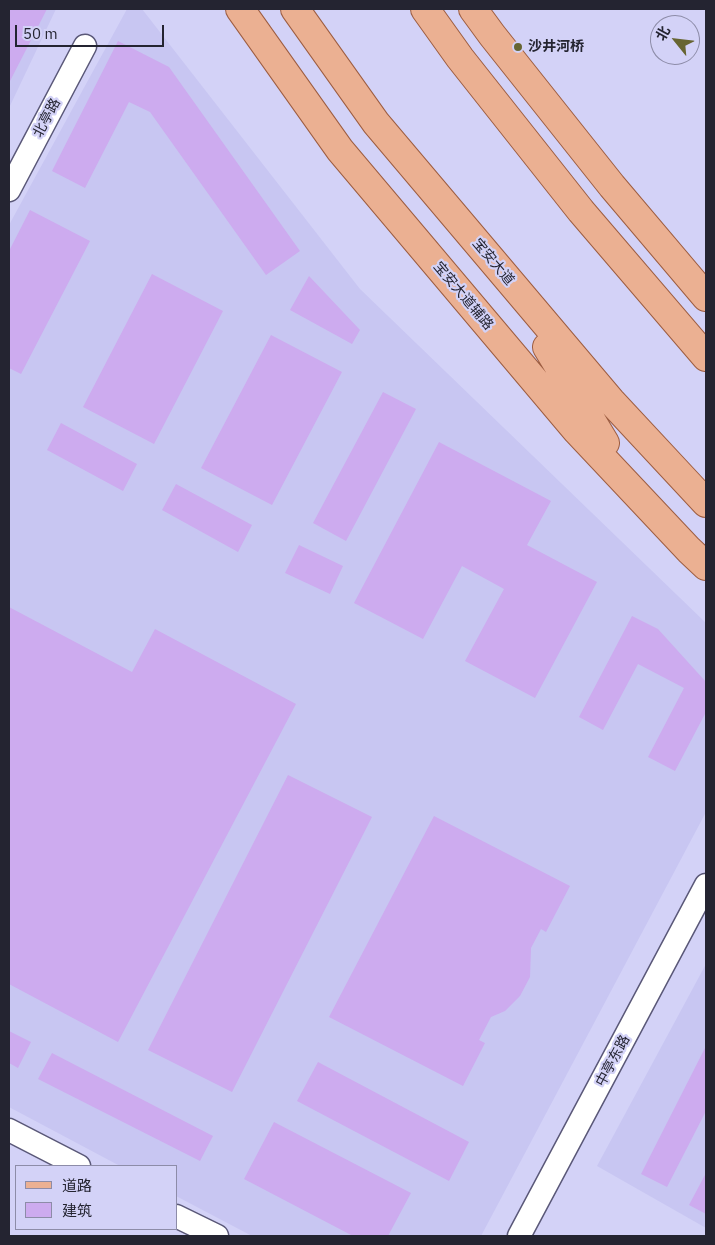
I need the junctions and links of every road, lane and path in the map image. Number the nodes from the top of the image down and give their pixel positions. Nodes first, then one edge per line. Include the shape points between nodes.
1 (240, 9) edge
2 (295, 9) edge
3 (425, 9) edge
4 (473, 9) edge
5 (85, 46) dead end
6 (9, 190) edge
7 (507, 279) junction
8 (706, 297) edge
9 (706, 358) edge
10 (633, 491) junction
11 (706, 503) edge
12 (706, 566) edge
13 (706, 886) edge
14 (9, 1130) edge
15 (77, 1165) edge
16 (178, 1217) edge
17 (216, 1236) edge
18 (519, 1236) edge

1 - 10 main road, 宝安大道辅路 via 340,150 565,416
2 - 7 main road, 宝安大道 via 376,123
3 - 9 main road via 581,211
4 - 8 main road via 606,179
5 - 6 street, 北亭路
7 - 10 main road
7 - 11 main road, 宝安大道 via 611,401
10 - 12 main road, 宝安大道辅路
13 - 18 street, 中亭东路
14 - 15 street
16 - 17 street

